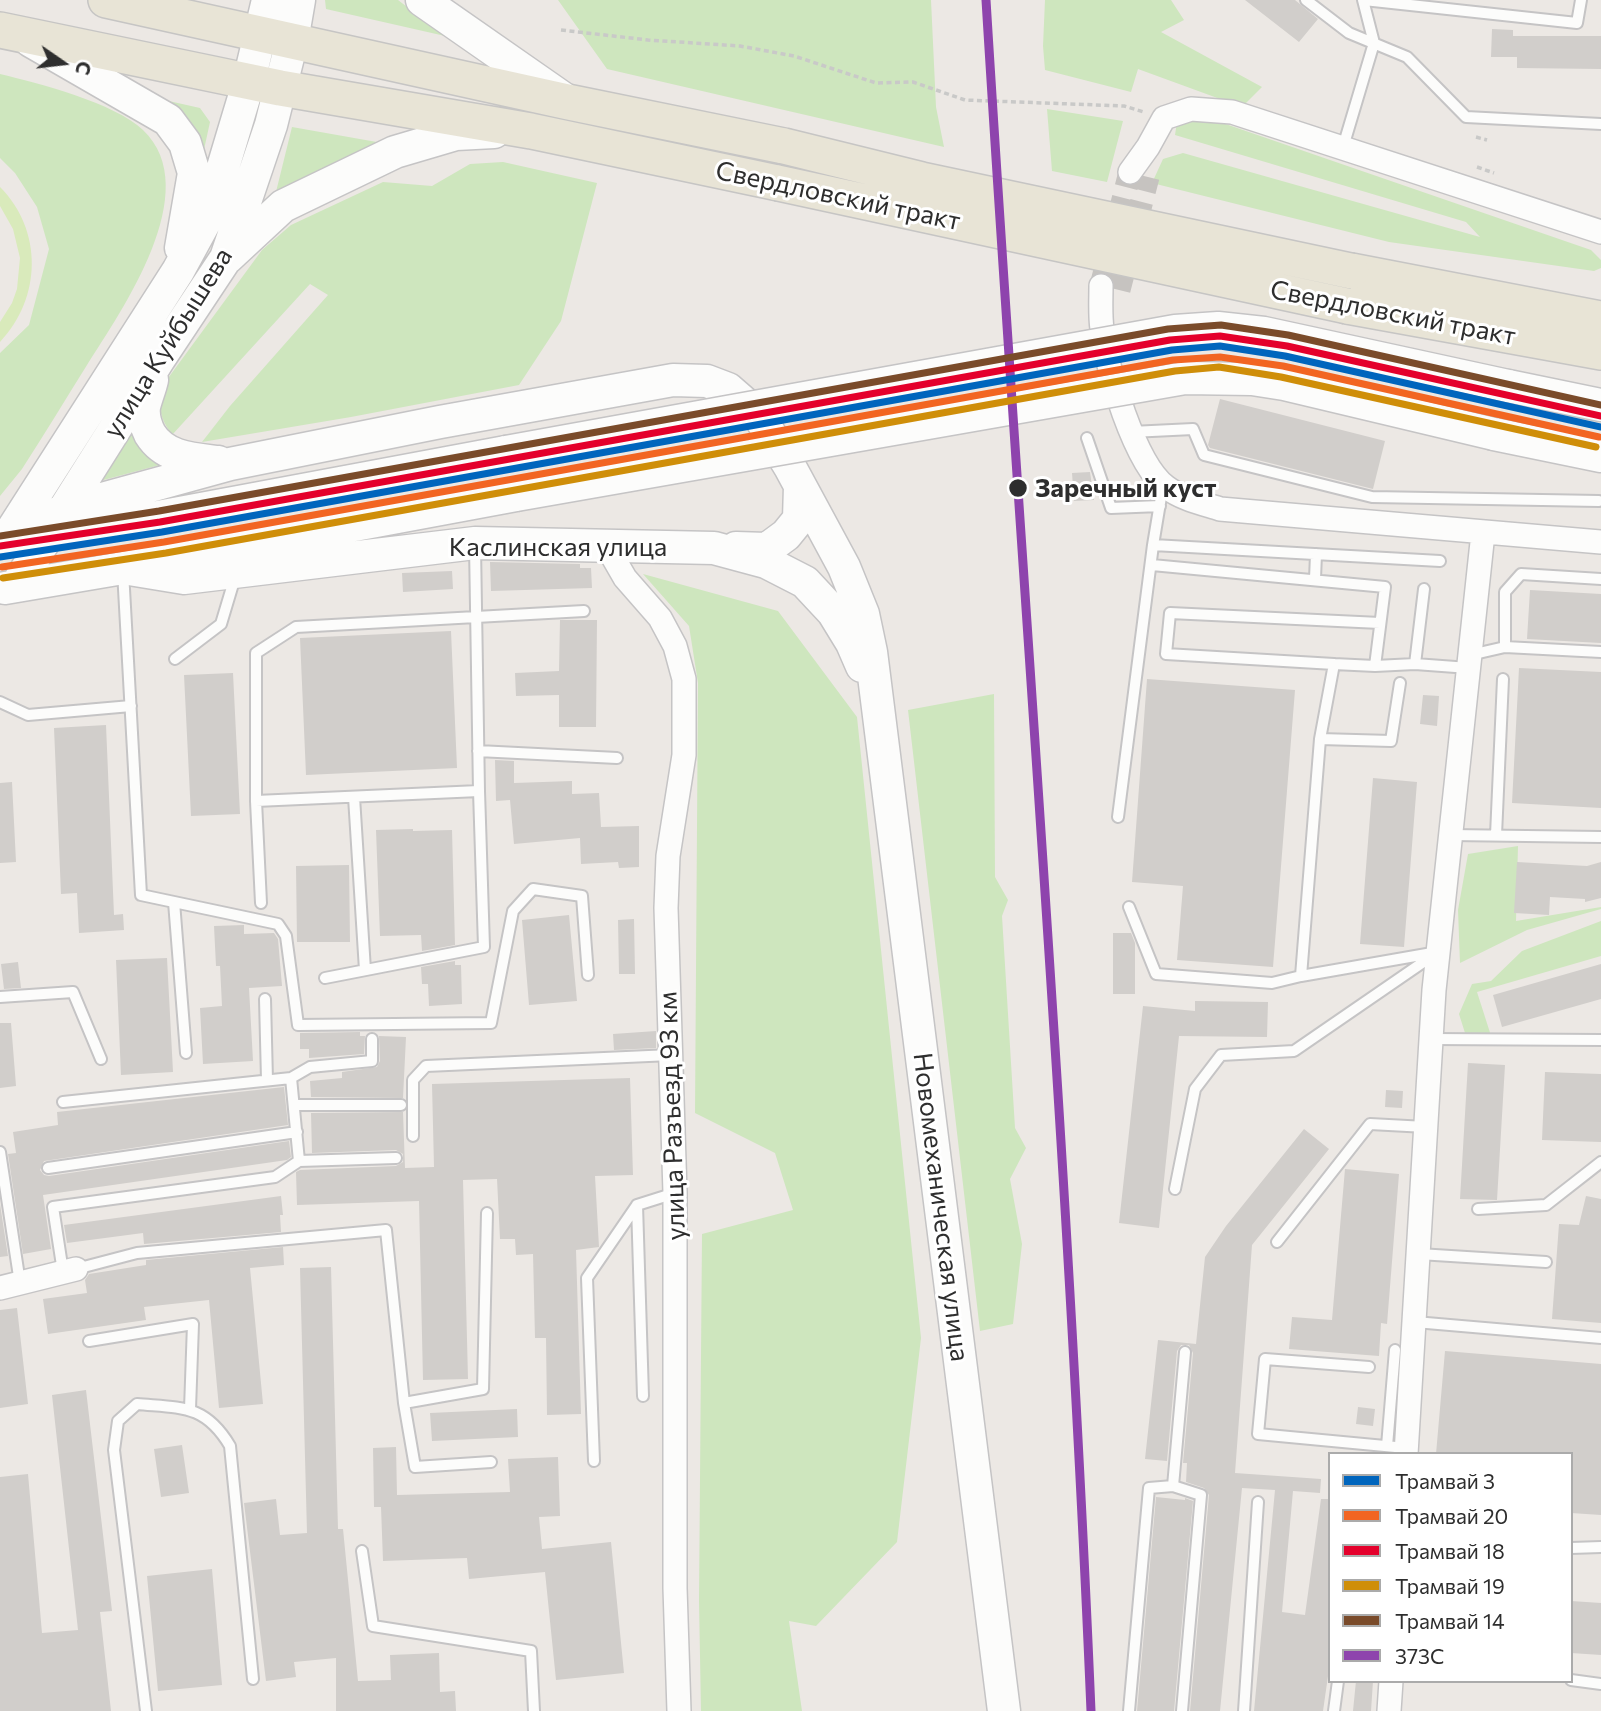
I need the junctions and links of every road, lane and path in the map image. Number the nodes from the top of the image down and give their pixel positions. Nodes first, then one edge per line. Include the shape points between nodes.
1 (268, 0) edge
2 (299, 0) edge
3 (422, 0) edge
4 (1306, 0) edge
5 (1364, 0) edge
6 (1581, 0) edge
7 (130, 2) edge
8 (561, 30) dead end
9 (10, 32) edge
10 (259, 33) junction
11 (292, 41) junction
12 (1374, 43) junction
13 (265, 84) junction
14 (568, 102) junction
15 (1164, 118) junction
16 (1601, 124) edge
17 (531, 131) junction
18 (1476, 137) dead end
19 (1487, 140) dead end
20 (1343, 147) junction
21 (1477, 167) dead end
22 (1493, 173) dead end
23 (1139, 174) tunnel mouth
24 (1601, 232) edge
25 (226, 258) junction
26 (178, 271) junction
27 (1110, 288) tunnel mouth
28 (1601, 319) edge
29 (1601, 352) edge
30 (159, 359) junction
31 (1601, 405) edge
32 (1131, 432) junction
33 (1087, 438) dead end
34 (1601, 456) edge
35 (230, 464) junction
36 (800, 486) junction
37 (1161, 496) junction
38 (1599, 501) dead end
39 (65, 509) junction
40 (1483, 533) junction
41 (49, 536) junction
42 (3, 539) edge
43 (1601, 542) edge
44 (475, 543) junction
45 (606, 545) junction
46 (1153, 545) junction
47 (714, 548) junction
48 (1316, 554) junction
49 (1440, 561) dead end
50 (1152, 565) junction
51 (123, 568) junction
52 (236, 571) junction
53 (1315, 579) junction
54 (1601, 579) edge
55 (8, 587) edge
56 (1424, 590) dead end
57 (584, 611) dead end
58 (476, 617) junction
59 (1380, 623) junction
60 (1505, 647) junction
61 (1601, 652) edge
62 (175, 659) dead end
63 (1469, 662) junction
64 (1334, 664) junction
65 (1415, 664) junction
66 (1375, 666) junction
67 (1503, 679) dead end
68 (1400, 683) dead end
69 (0, 702) edge
70 (878, 702) junction
71 (131, 706) junction
72 (1320, 738) junction
73 (478, 751) junction
74 (617, 758) dead end
75 (479, 791) junction
76 (354, 797) junction
77 (256, 801) junction
78 (1118, 817) dead end
79 (1451, 835) junction
80 (1496, 835) junction
81 (1601, 837) edge
82 (174, 902) junction
83 (261, 903) dead end
84 (1129, 907) dead end
85 (1438, 952) junction
86 (365, 970) junction
87 (588, 975) dead end
88 (1301, 975) junction
89 (325, 978) dead end
90 (0, 997) edge
91 (265, 999) dead end
92 (1431, 1039) junction
93 (372, 1040) dead end
94 (1601, 1040) edge
95 (186, 1053) dead end
96 (671, 1055) junction
97 (101, 1059) dead end
98 (291, 1077) junction
99 (267, 1080) junction
100 (63, 1102) dead end
101 (294, 1105) junction
102 (401, 1105) dead end
103 (1426, 1127) junction
104 (297, 1132) junction
105 (413, 1136) dead end
106 (0, 1152) edge
107 (396, 1158) dead end
108 (299, 1161) junction
109 (1601, 1161) edge
110 (48, 1168) dead end
111 (1175, 1189) dead end
112 (675, 1193) junction
113 (637, 1205) junction
114 (1478, 1209) dead end
115 (487, 1213) dead end
116 (1277, 1242) dead end
117 (1419, 1254) junction
118 (1546, 1262) dead end
119 (70, 1270) junction
120 (10, 1285) edge
121 (1415, 1322) junction
122 (1601, 1338) edge
123 (89, 1341) dead end
124 (1395, 1350) dead end
125 (1185, 1352) dead end
126 (1369, 1367) dead end
127 (643, 1396) dead end
128 (404, 1403) junction
129 (190, 1409) junction
130 (1399, 1449) edge
131 (594, 1461) dead end
132 (491, 1462) dead end
133 (1173, 1486) junction
134 (1258, 1502) dead end
135 (1601, 1547) edge
136 (1573, 1548) edge
137 (362, 1552) dead end
138 (253, 1679) dead end
139 (1573, 1680) edge
140 (1338, 1683) edge
141 (1391, 1683) edge
142 (1601, 1684) edge
143 (146, 1711) edge
144 (534, 1711) edge
145 (679, 1711) edge
146 (1004, 1711) edge
147 (1129, 1711) edge
148 (1182, 1711) edge
149 (1244, 1711) edge
150 (1334, 1711) edge
151 (1388, 1711) edge

1 - 10 main road, улица Куйбышева
2 - 11 main road, улица Куйбышева
3 - 14 main road
4 - 12 lane via 1349,33
5 - 6 lane via 1577,23
5 - 12 lane
7 - 10 main road, Свердловский тракт
8 - 15 path via 740,46 794,56 876,83 913,82 965,100 1124,106
9 - 13 main road, Свердловский тракт
9 - 26 main road via 168,120 185,143 194,173
10 - 11 main road, Свердловский тракт
10 - 13 main road, улица Куйбышева
11 - 13 main road, улица Куйбышева
11 - 14 main road, Свердловский тракт
12 - 16 lane via 1407,57 1466,117
12 - 20 lane
13 - 17 main road, Свердловский тракт
13 - 25 main road, улица Куйбышева via 271,125
13 - 26 main road, улица Куйбышева via 209,214
14 - 28 main road, Свердловский тракт, bridge via 1351,271
15 - 20 street via 1191,109 1232,112
15 - 23 street
17 - 25 main road via 456,134 395,152 283,206
17 - 29 main road, Свердловский тракт, bridge via 1347,306
18 - 19 path
20 - 24 street
21 - 22 path
25 - 30 main road, улица Куйбышева
26 - 42 main road, улица Куйбышева
27 - 32 street via 1101,321
30 - 35 main road via 143,410 157,444 188,459
30 - 39 main road, улица Куйбышева
31 - 41 main road, bridge via 1264,333 1218,328 1175,331
32 - 37 street
32 - 38 lane via 1193,429 1204,455 1373,497
33 - 37 lane via 1111,508
34 - 51 main road, bridge via 1284,384 1185,378
35 - 36 main road via 673,380 707,381 728,389 759,416
35 - 39 main road
36 - 47 main road via 799,519 767,549
36 - 70 main road via 844,567 863,614
37 - 40 street via 1220,509
37 - 46 lane
39 - 41 main road, улица Куйбышева
39 - 42 main road
40 - 43 street
40 - 63 street
41 - 42 main road
41 - 55 main road, улица Куйбышева
42 - 55 main road
44 - 45 main road, Каслинская улица
44 - 52 main road, Каслинская улица
44 - 58 lane
45 - 47 main road, Каслинская улица
45 - 96 street, улица Разъезд 93 км via 625,578 660,618 675,646 684,679 684,755 668,856 666,908
46 - 48 lane
46 - 50 lane
47 - 70 main road, Каслинская улица via 766,562 805,582 833,612 852,643
48 - 49 lane
48 - 53 lane
50 - 53 lane
50 - 78 lane
51 - 52 main road, Каслинская улица via 184,578
51 - 55 main road
51 - 71 lane
52 - 62 lane via 221,624
53 - 59 lane via 1385,587
54 - 60 lane via 1521,574 1505,592
56 - 65 lane
57 - 58 lane
58 - 73 lane
58 - 77 lane via 296,627 256,653
59 - 64 lane via 1170,612 1166,654
59 - 66 lane
60 - 61 lane
60 - 63 lane
63 - 65 lane
63 - 79 street
64 - 66 lane
64 - 72 lane
65 - 66 lane
67 - 80 lane
68 - 72 lane via 1391,741
69 - 71 lane via 28,715
70 - 146 main road, Новомеханическая улица
71 - 82 lane via 141,895
72 - 88 lane
73 - 74 lane
73 - 75 lane
75 - 76 lane
75 - 86 lane via 484,947
76 - 77 lane
76 - 86 lane
77 - 83 lane
79 - 80 lane
79 - 85 street
80 - 81 lane
82 - 87 lane via 278,924 286,936 298,1025 491,1023 513,911 533,889 582,897
82 - 95 lane
84 - 88 lane via 1156,974 1272,983
85 - 88 lane
85 - 92 street
85 - 111 lane via 1294,1051 1222,1055 1195,1089
86 - 89 lane
90 - 97 lane via 73,992
91 - 99 lane
92 - 94 lane
92 - 103 street
93 - 98 lane via 372,1062 310,1067
96 - 105 lane via 426,1066 414,1080
96 - 112 street, улица Разъезд 93 км
98 - 99 lane
98 - 101 lane
99 - 100 lane
101 - 102 lane
101 - 104 lane
103 - 116 lane via 1370,1124
103 - 117 street
104 - 108 lane
104 - 110 lane
106 - 120 lane
107 - 108 lane
108 - 119 lane via 275,1177 53,1207
109 - 114 lane via 1546,1205
112 - 113 lane
112 - 145 street, улица Разъезд 93 км
113 - 127 lane
113 - 131 lane via 587,1278
115 - 128 lane via 484,1389
117 - 118 lane
117 - 121 street
119 - 120 street
119 - 128 lane via 137,1253 386,1230
121 - 122 lane
121 - 130 street
123 - 129 lane via 193,1324
124 - 130 lane
125 - 133 lane
126 - 130 lane via 1265,1359 1258,1434
128 - 132 lane via 415,1467
129 - 138 lane via 219,1427 230,1446
129 - 143 lane via 137,1404 118,1420 114,1450
133 - 147 lane via 1149,1488
133 - 148 lane via 1201,1494
134 - 149 lane
135 - 136 lane
137 - 144 lane via 373,1626 531,1651
139 - 142 lane
140 - 150 lane
141 - 151 street

